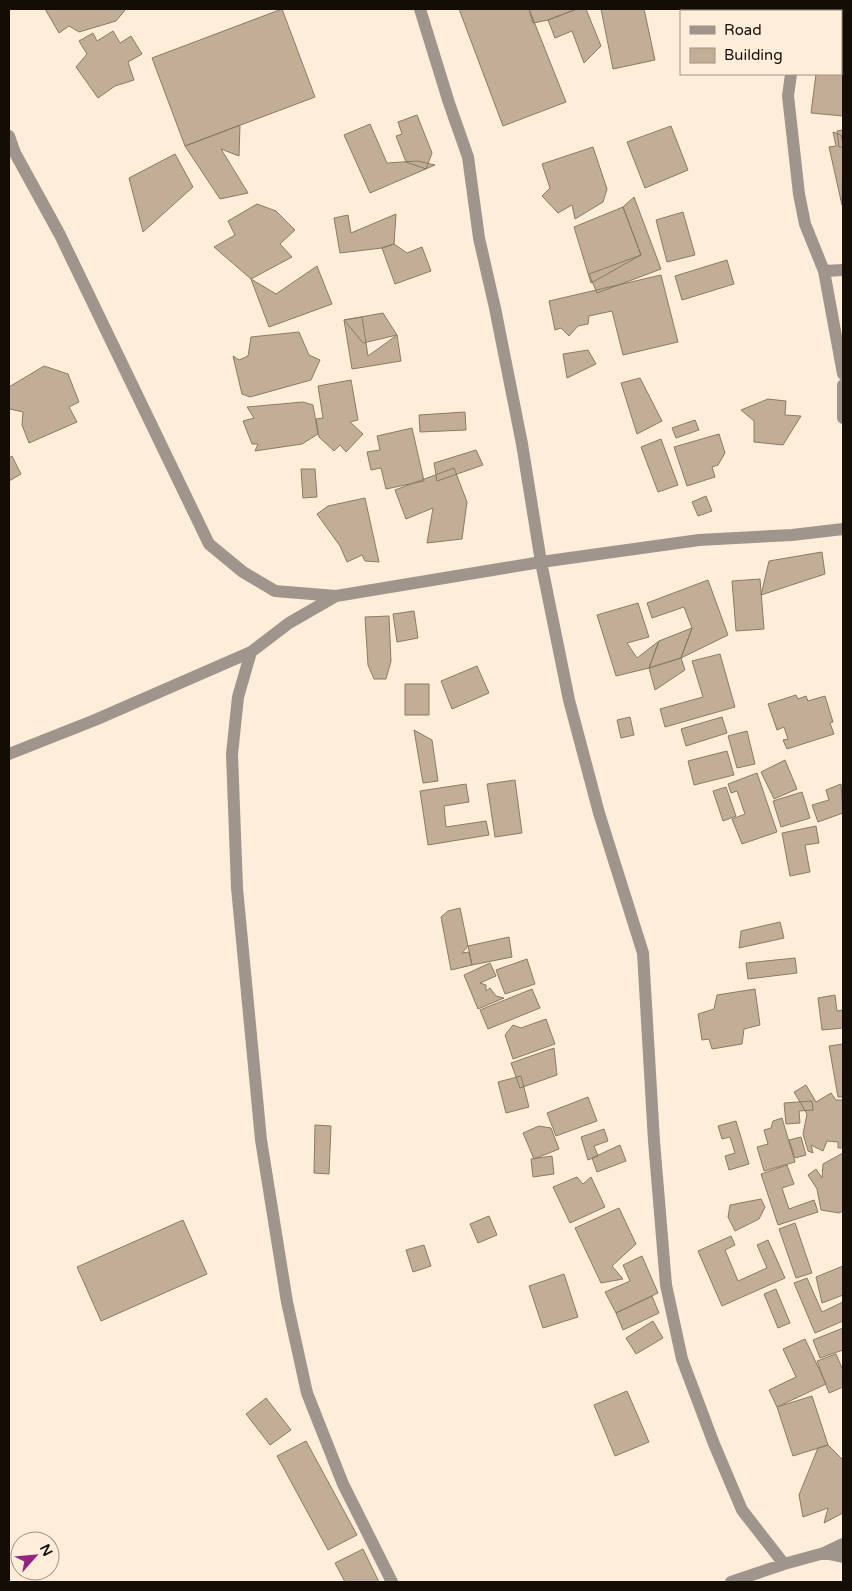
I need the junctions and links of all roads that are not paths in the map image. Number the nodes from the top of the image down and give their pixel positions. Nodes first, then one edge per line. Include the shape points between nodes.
1 (420, 9) edge
2 (791, 75) edge
3 (9, 136) edge
4 (12, 153) edge
5 (843, 270) edge
6 (824, 271) junction
7 (843, 374) edge
8 (843, 385) edge
9 (843, 418) edge
10 (843, 529) edge
11 (541, 562) junction
12 (336, 596) junction
13 (252, 652) junction
14 (9, 754) edge
15 (843, 1544) edge
16 (824, 1553) junction
17 (843, 1557) edge
18 (784, 1564) junction
19 (392, 1582) edge
20 (731, 1582) edge

1 - 11 street via 468,157 479,238 522,444
2 - 6 street via 788,96 799,194 806,224
3 - 4 street
4 - 12 street via 60,235 209,544 243,572 275,591
5 - 6 street
6 - 7 street
8 - 9 street
10 - 11 street via 700,540
11 - 12 street
11 - 18 street via 569,700 599,813 643,952 666,1285 682,1358 742,1510
12 - 13 street via 289,623
13 - 14 street
13 - 19 street via 238,696 232,754 237,888 261,1140 287,1302 307,1393 343,1484
15 - 16 street
16 - 17 street
16 - 18 street
18 - 20 street

